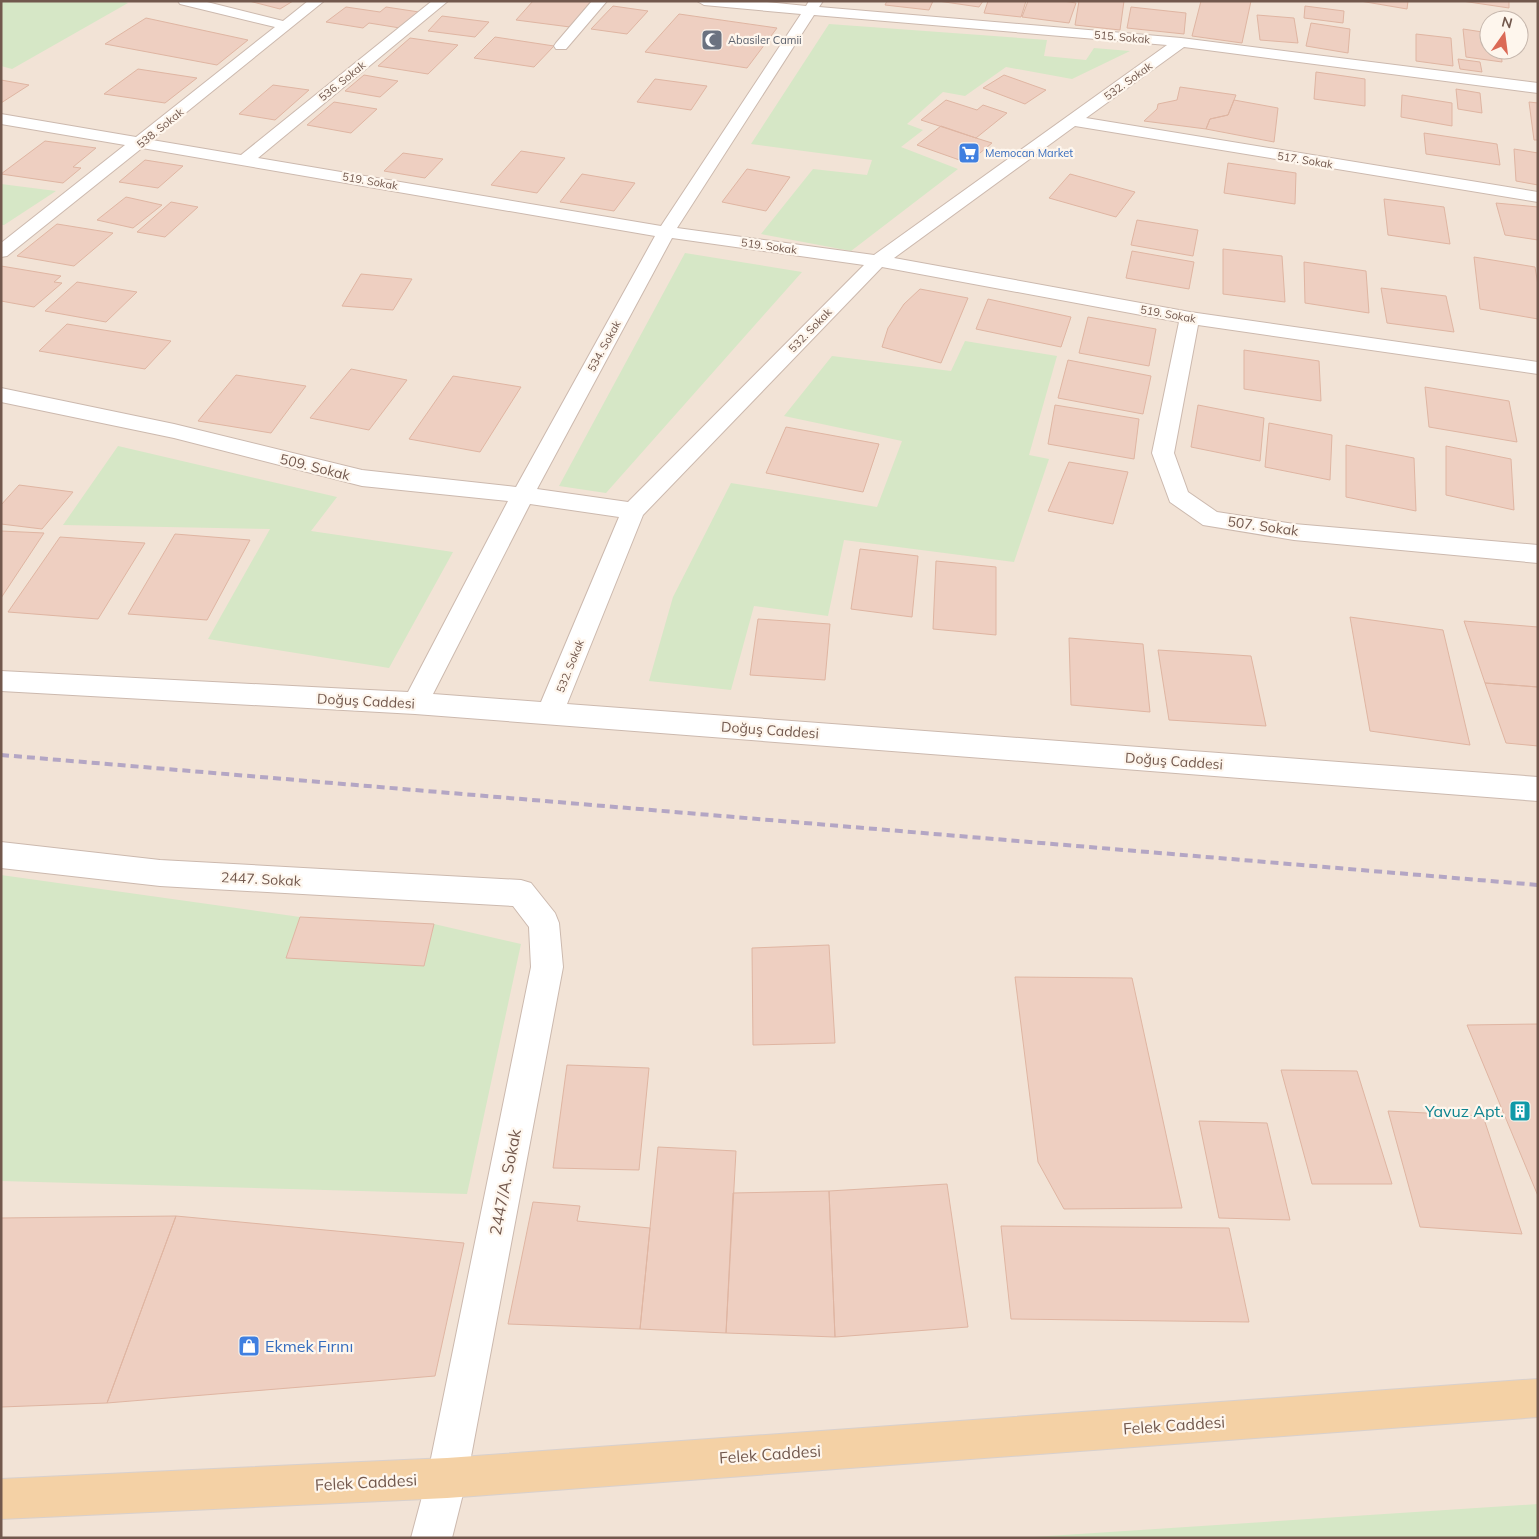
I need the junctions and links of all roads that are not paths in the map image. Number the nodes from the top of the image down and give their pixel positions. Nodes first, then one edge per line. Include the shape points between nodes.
1 (185, 1) edge
2 (317, 1) edge
3 (441, 1) edge
4 (600, 1) edge
5 (704, 1) edge
6 (813, 6) edge
7 (287, 26) junction
8 (1181, 42) junction
9 (561, 46) dead end
10 (1538, 88) edge
11 (1, 119) edge
12 (1073, 121) junction
13 (140, 144) junction
14 (244, 161) junction
15 (1538, 197) edge
16 (666, 232) junction
17 (1, 252) edge
18 (878, 261) junction
19 (1190, 318) junction
20 (1538, 368) edge
21 (1, 395) edge
22 (523, 495) junction
23 (634, 511) junction
24 (1538, 554) edge
25 (1, 681) edge
26 (415, 703) junction
27 (550, 713) junction
28 (1538, 789) edge
29 (1, 855) edge
30 (521, 893) joint
31 (1538, 1398) edge
32 (447, 1478) junction
33 (1, 1499) edge
34 (431, 1538) edge

1 - 7 street
2 - 7 street, 538. Sokak
3 - 14 street, 536. Sokak
4 - 9 street
5 - 6 street, 515. Sokak
6 - 8 street, 515. Sokak
6 - 16 street, 534. Sokak
7 - 13 street, 538. Sokak
8 - 10 street, 515. Sokak
8 - 12 street, 532. Sokak
11 - 13 street, 519. Sokak
12 - 15 street, 517. Sokak
12 - 18 street, 532. Sokak
13 - 14 street, 519. Sokak
13 - 17 street, 538. Sokak
14 - 16 street, 519. Sokak
16 - 18 street, 519. Sokak
16 - 22 street, 534. Sokak
18 - 19 street, 519. Sokak
18 - 23 street, 532. Sokak
19 - 20 street, 519. Sokak
19 - 24 street, 507. Sokak via 1163,453 1178,496 1211,518 1294,532
21 - 22 street, 509. Sokak via 174,431 362,478
22 - 23 street, 509. Sokak
22 - 26 street, 534. Sokak
23 - 27 street, 532. Sokak
25 - 26 street, Doğuş Caddesi
26 - 27 street, Doğuş Caddesi
27 - 28 street, Doğuş Caddesi
29 - 30 street, 2447. Sokak via 160,874
30 - 32 street, 2447/A. Sokak via 544,922 547,967
31 - 32 main road, Felek Caddesi
32 - 33 main road, Felek Caddesi
32 - 34 street, 2447/A. Sokak

